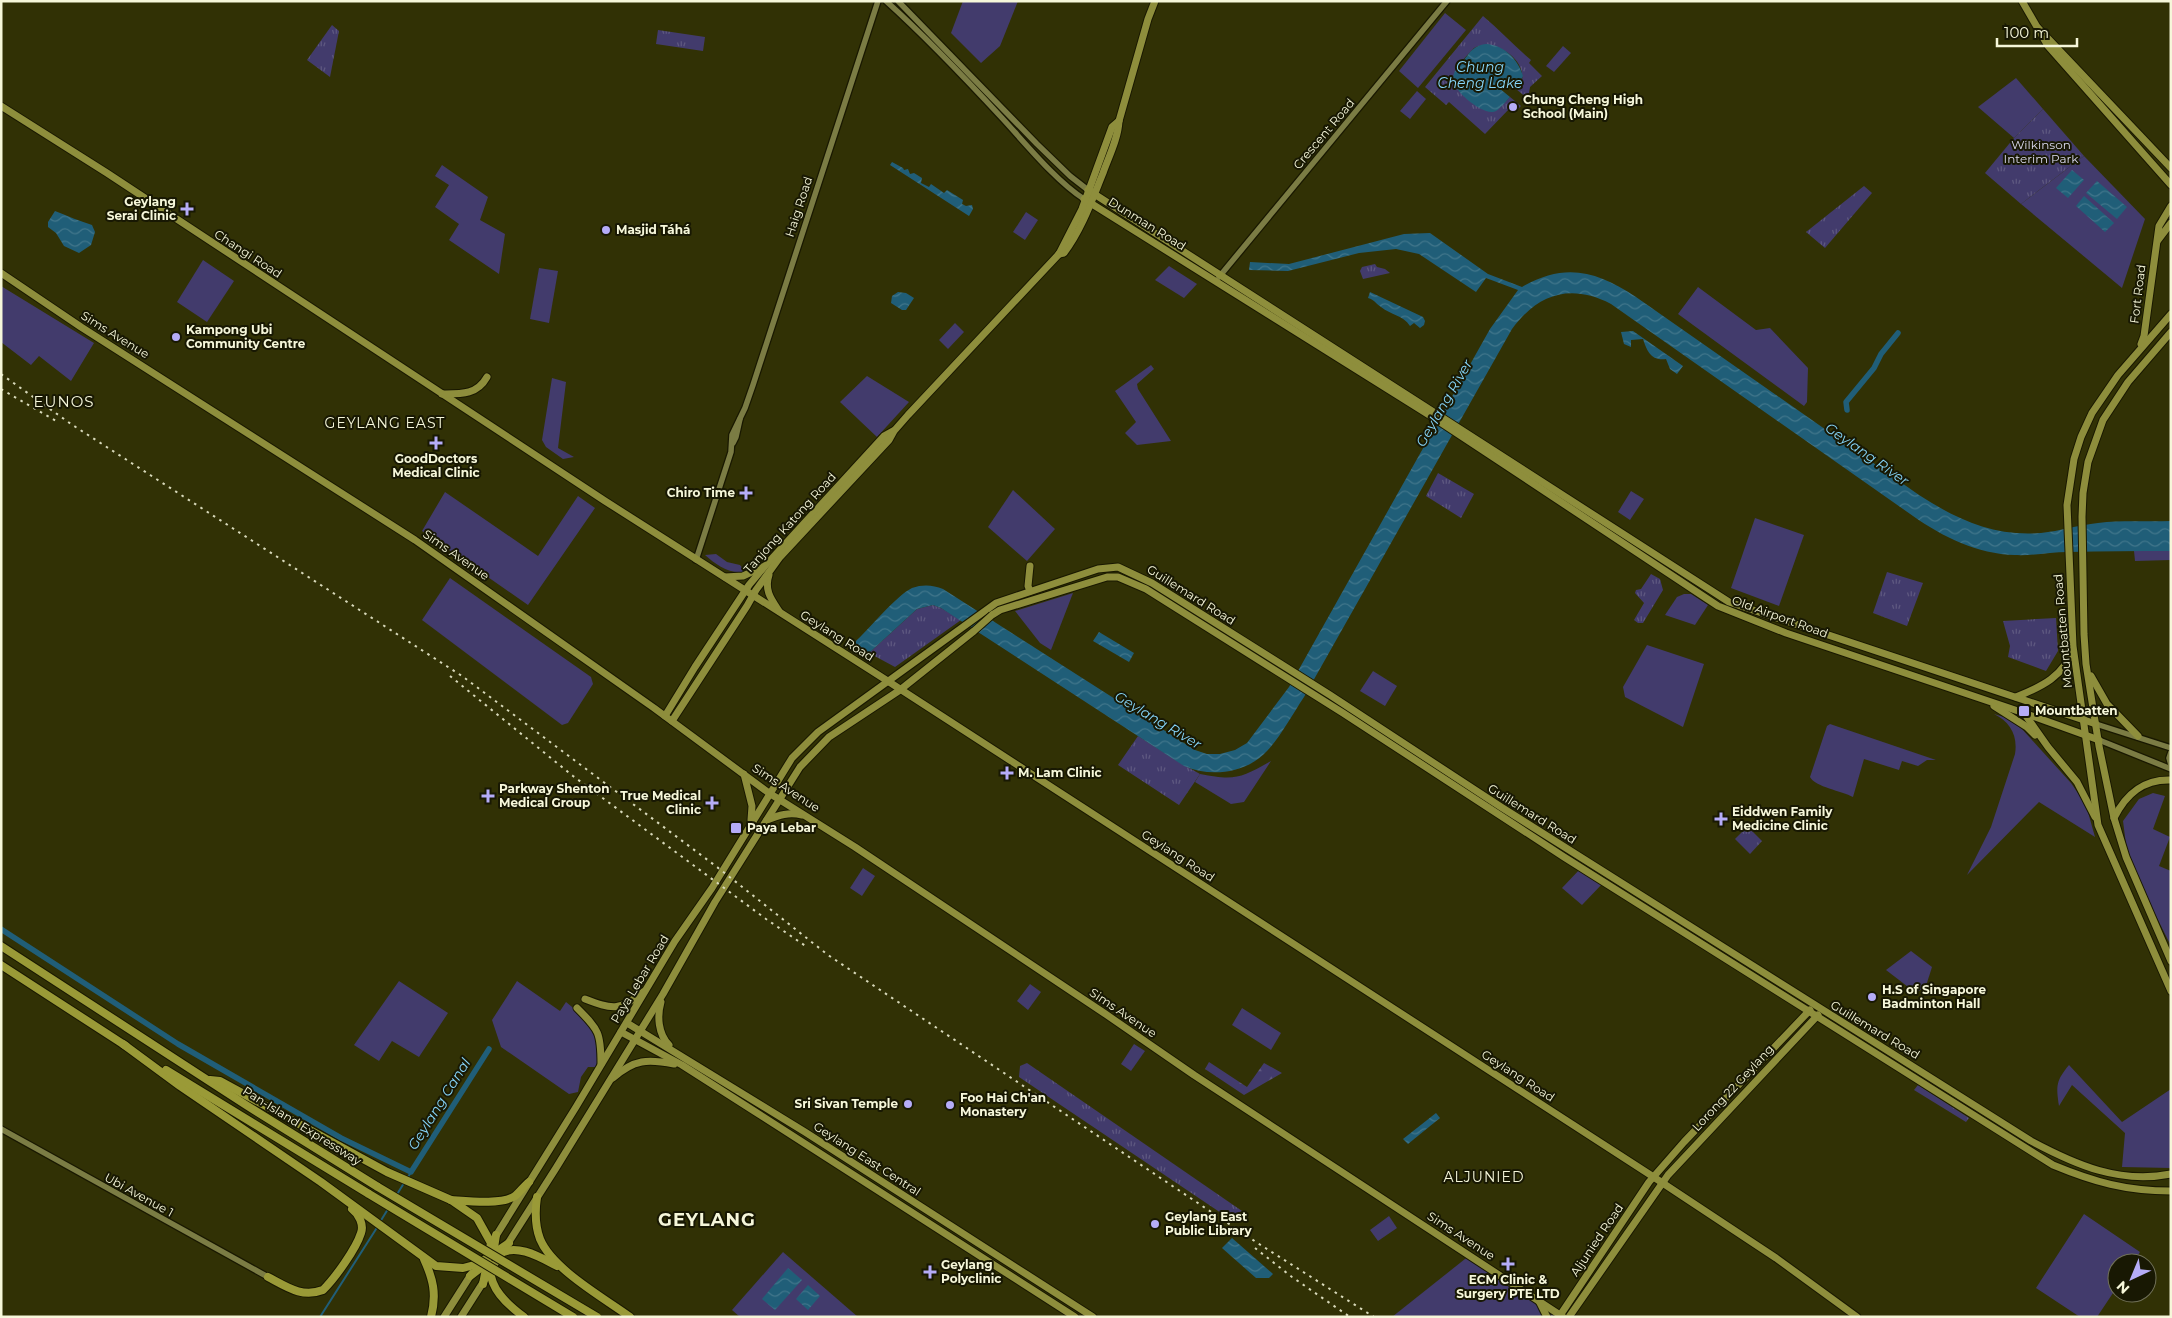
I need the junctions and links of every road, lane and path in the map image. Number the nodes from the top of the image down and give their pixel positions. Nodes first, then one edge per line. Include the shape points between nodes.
1 (878, 1) edge
2 (886, 1) edge
3 (898, 1) edge
4 (1155, 1) edge
5 (1447, 1) edge
6 (2022, 1) edge
7 (2036, 26) junction
8 (1, 106) edge
9 (2170, 166) edge
10 (2171, 185) edge
11 (1091, 192) junction
12 (1088, 200) junction
13 (2171, 206) edge
14 (2171, 223) edge
15 (2157, 241) junction
16 (1, 273) edge
17 (1218, 278) junction
18 (2171, 314) edge
19 (2171, 332) edge
20 (2139, 350) junction
21 (488, 377) dead end
22 (442, 394) junction
23 (1436, 417) joint
24 (482, 421) joint
25 (1457, 431) junction
26 (696, 560) junction
27 (1030, 566) dead end
28 (768, 568) junction
29 (723, 577) junction
30 (1030, 591) junction
31 (749, 594) junction
32 (780, 614) junction
33 (2073, 646) junction
34 (2086, 664) junction
35 (1292, 676) junction
36 (888, 682) junction
37 (900, 690) junction
38 (1316, 691) junction
39 (2016, 697) junction
40 (1986, 700) junction
41 (2024, 713) junction
42 (665, 716) junction
43 (2083, 719) junction
44 (672, 721) junction
45 (2096, 724) junction
46 (2086, 735) junction
47 (2138, 736) junction
48 (2099, 740) junction
49 (2048, 747) junction
50 (2171, 748) edge
51 (2171, 752) edge
52 (2171, 767) edge
53 (744, 774) junction
54 (2171, 780) edge
55 (769, 793) junction
56 (779, 799) junction
57 (808, 816) junction
58 (2114, 818) junction
59 (766, 820) junction
60 (751, 822) junction
61 (2098, 825) junction
62 (1, 946) edge
63 (2171, 961) edge
64 (1, 965) edge
65 (648, 988) junction
66 (2171, 991) edge
67 (663, 994) junction
68 (584, 999) dead end
69 (1814, 1006) junction
70 (577, 1008) dead end
71 (1822, 1011) junction
72 (1808, 1012) junction
73 (1817, 1017) junction
74 (627, 1023) junction
75 (640, 1030) junction
76 (621, 1032) junction
77 (634, 1039) junction
78 (123, 1044) junction
79 (678, 1054) junction
80 (601, 1065) junction
81 (682, 1066) junction
82 (208, 1079) junction
83 (607, 1083) junction
84 (1, 1128) edge
85 (2171, 1174) edge
86 (1654, 1177) junction
87 (321, 1182) junction
88 (529, 1182) junction
89 (1662, 1182) junction
90 (2171, 1190) edge
91 (537, 1198) junction
92 (451, 1200) junction
93 (496, 1235) junction
94 (509, 1242) junction
95 (491, 1243) junction
96 (504, 1250) junction
97 (423, 1258) junction
98 (490, 1258) junction
99 (478, 1264) junction
100 (567, 1271) junction
101 (490, 1272) junction
102 (470, 1276) junction
103 (268, 1277) joint
104 (483, 1284) junction
105 (1539, 1300) junction
106 (1561, 1316) edge
107 (431, 1317) edge
108 (444, 1317) edge
109 (462, 1317) edge
110 (524, 1317) edge
111 (573, 1317) edge
112 (597, 1317) edge
113 (630, 1317) edge
114 (1075, 1317) edge
115 (1093, 1317) edge
116 (1547, 1317) edge
117 (1570, 1317) edge
118 (1857, 1317) edge

1 - 26 street, Haig Road
2 - 12 street, Dunman Road via 1047,165
3 - 11 street, Dunman Road via 1037,144
4 - 11 main road, Tanjong Katong Road via 1118,131
5 - 17 street, Crescent Road
6 - 7 main road
7 - 9 main road
7 - 10 main road via 2048,46
8 - 22 main road, Changi Road
11 - 12 main road, Tanjong Katong Road
11 - 17 main road, Dunman Road
12 - 17 main road, Dunman Road
12 - 28 main road, Tanjong Katong Road via 1076,237 1064,253 1059,254
13 - 15 main road, Fort Road via 2159,226
14 - 15 main road
15 - 20 main road, Fort Road via 2144,336
16 - 42 main road, Sims Avenue via 416,540
17 - 23 main road, Dunman Road
18 - 20 main road, Mountbatten Road
19 - 34 main road, Mountbatten Road via 2128,382 2103,420 2088,462 2082,517
20 - 33 main road, Mountbatten Road via 2092,413 2081,438 2068,492
21 - 22 main road via 474,392
22 - 24 main road, Changi Road
23 - 25 main road, Old Airport Road
24 - 26 main road, Geylang Road
25 - 39 main road, Old Airport Road via 1729,602
25 - 40 main road, Old Airport Road via 1718,606 1779,631
26 - 29 main road, Geylang Road
27 - 30 main road
28 - 29 main road via 743,576
28 - 31 main road, Tanjong Katong Road
28 - 32 main road via 766,587
29 - 31 main road, Geylang Road
30 - 35 main road, Guillemard Road via 1118,567 1152,583
30 - 36 main road, Guillemard Road via 996,603 980,613
31 - 32 main road, Geylang Road
31 - 42 main road, Tanjong Katong Road via 695,667
31 - 44 main road, Tanjong Katong Road
32 - 36 main road, Geylang Road
33 - 39 main road via 2070,658 2051,680
33 - 43 main road, Mountbatten Road
34 - 45 main road, Mountbatten Road
34 - 47 main road via 2101,696
35 - 37 main road, Guillemard Road, bridge via 1146,589 1118,577 1096,580 1000,610
35 - 38 main road, Guillemard Road
36 - 37 main road, Geylang Road
36 - 55 main road, Paya Lebar Road via 818,732 788,762
37 - 56 main road, Paya Lebar Road via 829,737 800,767
37 - 86 main road, Geylang Road
38 - 69 main road, Guillemard Road
38 - 72 main road, Guillemard Road via 1564,858
39 - 43 main road, Old Airport Road
40 - 41 main road, Old Airport Road
40 - 49 main road via 2027,727
41 - 46 main road, Old Airport Road
41 - 49 main road
42 - 44 main road, Sims Avenue
43 - 45 main road, Old Airport Road
43 - 46 main road, Mountbatten Road
44 - 53 main road, Sims Avenue
45 - 47 street
45 - 48 main road, Mountbatten Road
46 - 48 main road, Old Airport Road
46 - 61 main road, Mountbatten Road
47 - 50 street
48 - 52 street
48 - 58 main road, Mountbatten Road
49 - 61 main road via 2077,782
51 - 52 street
53 - 55 main road, Sims Avenue
53 - 60 main road via 752,806
54 - 58 main road via 2159,780 2137,788 2128,795
55 - 56 main road, Sims Avenue
55 - 60 main road, Paya Lebar Road
56 - 57 main road, Sims Avenue
56 - 59 main road, Paya Lebar Road
57 - 59 main road via 783,814
57 - 105 main road, Sims Avenue via 1194,1075
58 - 63 main road, Mountbatten Road via 2126,857
59 - 67 main road, Paya Lebar Road
60 - 65 main road, Paya Lebar Road
61 - 66 main road, Mountbatten Road
62 - 82 highway, Pan-Island Expressway
64 - 78 highway, Pan-Island Expressway
65 - 68 main road via 631,1002 616,1007 607,1008
65 - 74 main road, Paya Lebar Road
67 - 75 main road, Paya Lebar Road
67 - 79 main road via 658,1014 660,1028 664,1040
69 - 71 main road, Guillemard Road
69 - 72 main road, Lorong 22 Geylang
70 - 80 main road via 600,1037
71 - 73 main road, Lorong 22 Geylang
71 - 85 main road, Guillemard Road via 2062,1158 2123,1176 2150,1178
72 - 73 main road, Guillemard Road
72 - 86 main road, Lorong 22 Geylang
73 - 89 main road, Lorong 22 Geylang
73 - 90 main road, Guillemard Road via 2053,1166 2091,1181 2120,1187
74 - 75 main road, Geylang East Central
74 - 76 main road, Paya Lebar Road
75 - 77 main road, Paya Lebar Road
75 - 79 main road, Geylang East Central
76 - 77 main road, Geylang East Central
76 - 80 main road, Paya Lebar Road
77 - 81 main road, Geylang East Central
77 - 83 main road, Paya Lebar Road
78 - 87 highway
78 - 111 highway, Pan-Island Expressway, bridge
79 - 115 main road, Geylang East Central
80 - 88 main road, Paya Lebar Road
81 - 83 main road via 642,1061 622,1070
81 - 114 main road, Geylang East Central
82 - 92 highway via 220,1081 406,1181
82 - 112 highway, Pan-Island Expressway, bridge via 378,1187
83 - 91 main road, Paya Lebar Road
84 - 103 street, Ubi Avenue 1
86 - 89 main road, Geylang Road
86 - 106 main road, Aljunied Road
87 - 97 highway
87 - 103 highway via 356,1212 362,1224 356,1245 329,1284 316,1293 295,1291
88 - 92 highway via 516,1195 506,1199
88 - 93 main road, Paya Lebar Road
89 - 117 main road, Aljunied Road
89 - 118 main road, Geylang Road
91 - 94 main road, Paya Lebar Road
91 - 100 highway via 536,1225 540,1238 546,1251
92 - 95 highway via 477,1218
93 - 95 main road, Paya Lebar Road
93 - 98 highway
94 - 96 main road, Paya Lebar Road
94 - 98 highway
95 - 98 highway
95 - 99 main road, Paya Lebar Road
96 - 98 highway
96 - 100 highway via 522,1251
96 - 101 main road, Paya Lebar Road
97 - 99 highway via 442,1268
97 - 107 highway via 434,1283
98 - 99 highway
98 - 101 highway
98 - 102 highway
98 - 104 highway
99 - 102 main road, Paya Lebar Road
100 - 113 highway
101 - 104 main road, Paya Lebar Road
101 - 110 highway via 502,1298
102 - 108 main road, Paya Lebar Road
104 - 109 main road, Paya Lebar Road
105 - 106 main road, Sims Avenue
105 - 116 main road

